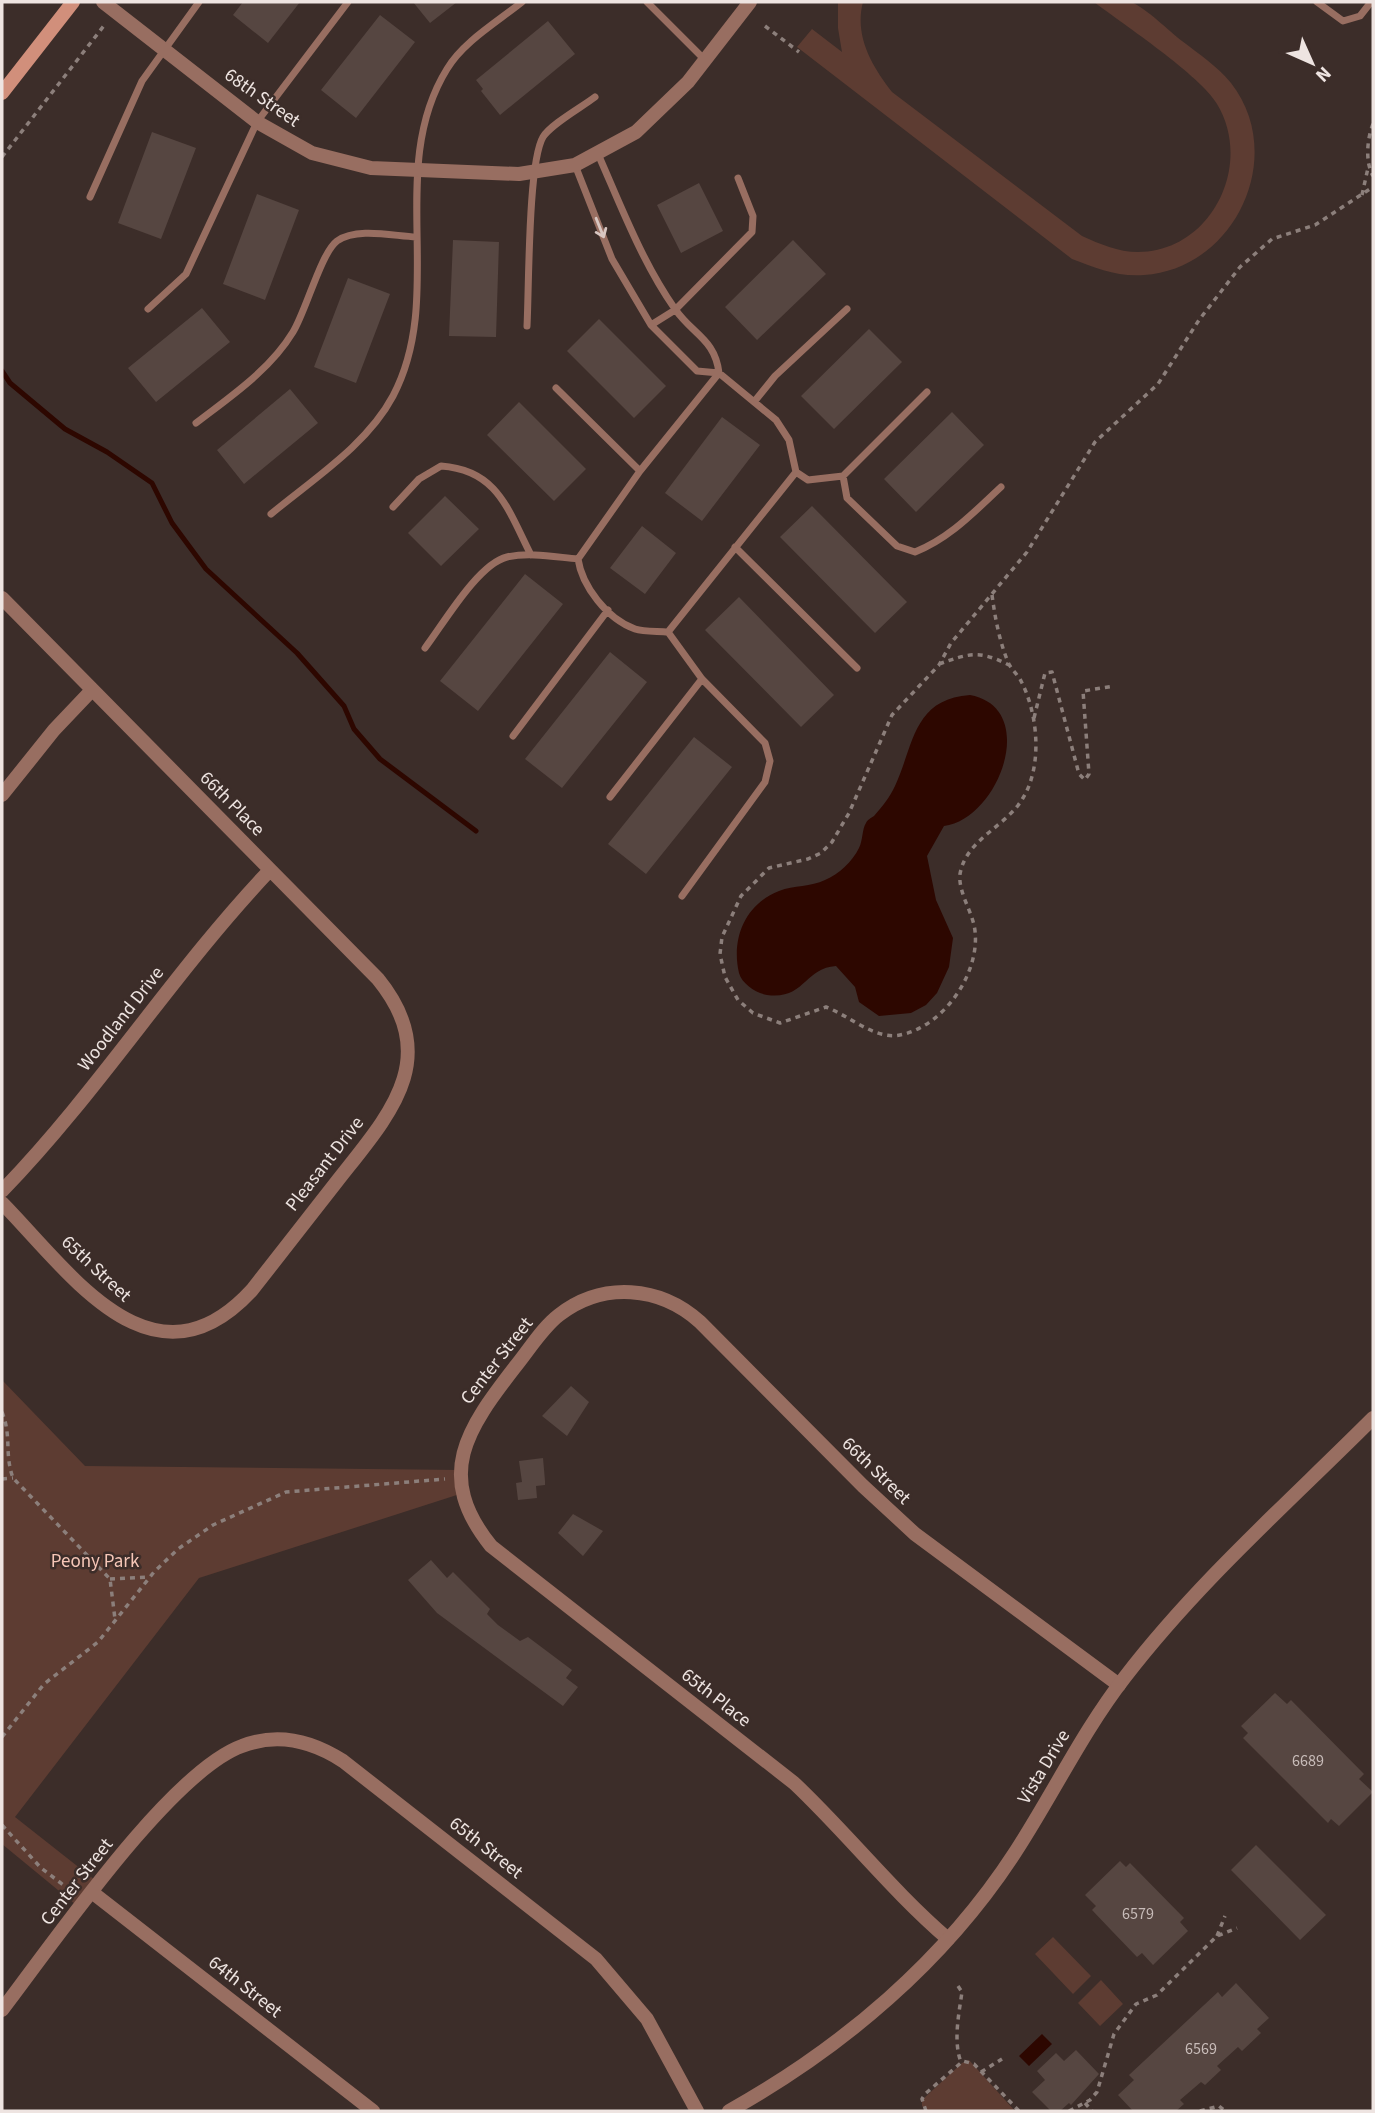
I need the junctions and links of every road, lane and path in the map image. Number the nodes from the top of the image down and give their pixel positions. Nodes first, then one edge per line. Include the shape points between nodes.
1 (73, 2) edge
2 (198, 2) edge
3 (348, 2) edge
4 (522, 2) edge
5 (647, 2) edge
6 (751, 2) edge
7 (1317, 2) edge
8 (1371, 2) edge
9 (109, 6) edge
10 (765, 26) dead end
11 (163, 49) junction
12 (799, 52) dead end
13 (705, 61) junction
14 (2, 93) edge
15 (594, 97) dead end
16 (257, 122) junction
17 (1373, 124) edge
18 (598, 154) junction
19 (2, 157) edge
20 (575, 165) junction
21 (1369, 166) junction
22 (418, 170) junction
23 (542, 171) junction
24 (1373, 176) edge
25 (738, 178) dead end
26 (1373, 187) edge
27 (1361, 195) junction
28 (90, 197) dead end
29 (416, 237) junction
30 (148, 309) dead end
31 (847, 309) dead end
32 (675, 310) junction
33 (527, 326) dead end
34 (650, 326) junction
35 (719, 373) junction
36 (556, 388) dead end
37 (927, 392) dead end
38 (754, 402) junction
39 (197, 423) dead end
40 (640, 471) junction
41 (796, 472) junction
42 (843, 476) junction
43 (1001, 487) dead end
44 (393, 507) dead end
45 (271, 514) dead end
46 (735, 547) junction
47 (531, 555) junction
48 (578, 559) junction
49 (992, 594) junction
50 (2, 598) edge
51 (608, 610) junction
52 (668, 632) junction
53 (425, 648) dead end
54 (939, 664) junction
55 (1009, 665) junction
56 (857, 668) dead end
57 (702, 679) junction
58 (1114, 686) dead end
59 (92, 690) junction
60 (1034, 721) junction
61 (513, 736) dead end
62 (2, 795) edge
63 (610, 797) dead end
64 (270, 870) junction
65 (682, 897) dead end
66 (408, 1053) joint
67 (2, 1191) edge
68 (2, 1203) edge
69 (252, 1290) joint
70 (613, 1292) joint
71 (2, 1412) edge
72 (1373, 1418) edge
73 (4, 1460) edge
74 (13, 1478) junction
75 (2, 1479) edge
76 (462, 1486) junction
77 (149, 1577) junction
78 (110, 1578) junction
79 (115, 1621) junction
80 (1119, 1685) junction
81 (2, 1737) edge
82 (189, 1783) joint
83 (2, 1825) edge
84 (89, 1898) junction
85 (1225, 1916) dead end
86 (1237, 1928) dead end
87 (1217, 1936) junction
88 (948, 1939) junction
89 (958, 1986) dead end
90 (2, 2010) edge
91 (1002, 2059) dead end
92 (961, 2062) junction
93 (981, 2072) junction
94 (1085, 2103) junction
95 (373, 2111) edge
96 (697, 2111) edge
97 (729, 2111) edge
98 (926, 2111) edge
99 (1019, 2111) edge
100 (1069, 2111) edge
101 (1091, 2111) edge
102 (1200, 2111) edge
103 (1225, 2111) edge

1 - 14 main road
2 - 11 lane
3 - 16 lane
4 - 22 lane via 446,69 422,134
5 - 13 lane
6 - 13 street, 68th Street
7 - 8 lane via 1343,21 1360,16
9 - 11 street, 68th Street
9 - 19 path
10 - 12 path
11 - 16 street, 68th Street
11 - 28 lane via 142,81
13 - 18 street, 68th Street via 661,112
15 - 23 lane via 544,135
16 - 22 street, 68th Street via 292,144 341,162
16 - 30 lane via 186,274
17 - 21 path
18 - 20 street, 68th Street
18 - 32 lane via 639,246
20 - 23 street, 68th Street
20 -> 34 lane via 612,259
21 - 24 path
21 - 27 path
22 - 23 street, 68th Street
22 - 29 lane
23 - 33 lane
25 - 32 lane via 753,216 752,232
26 - 27 path
27 - 49 path via 1315,225 1272,239 1240,267 1158,384 1095,442 1027,552
29 - 39 lane via 351,235 337,241 327,253 294,331 278,354
29 - 45 lane via 418,309 410,354 393,396 368,431
31 - 38 lane via 775,376
32 - 34 lane
32 - 35 lane via 717,354
34 - 35 lane via 697,371
35 - 38 lane
35 - 40 lane
36 - 40 lane
37 - 42 lane
38 - 41 lane via 776,420 789,440
40 - 48 lane
41 - 42 lane via 808,480
41 - 46 lane
42 - 43 lane via 847,498 897,546 915,552 956,529
44 - 47 lane via 419,479 441,466 477,472 498,494
46 - 52 lane
46 - 56 lane
47 - 48 lane
47 - 53 lane via 489,564
48 - 51 lane via 589,589
49 - 54 path
49 - 55 path
50 - 59 street, 66th Place
51 - 52 lane via 634,629
51 - 61 lane
52 - 57 lane
54 - 55 path via 969,653 988,654
54 - 60 path via 892,715 832,842 808,859 769,868 741,896 730,915 721,946 725,976 738,1000 753,1013 780,1023 826,1007 872,1030 899,1036 950,1004 965,981 974,953 975,930 960,876 972,847 1007,819 1024,797 1033,770
55 - 60 path via 1020,679
57 - 63 lane
57 - 65 lane via 765,743 770,761 765,782
58 - 60 path via 1083,691 1089,774 1085,780 1079,774 1052,672 1045,673
59 - 62 street
59 - 64 street, 66th Place
64 - 66 street, 66th Place via 391,995 402,1015
64 - 67 street, Woodland Drive via 200,948 74,1110
66 - 69 street, Pleasant Drive via 405,1081 386,1118
68 - 69 street, 65th Street via 93,1298 127,1322 148,1328 190,1329 228,1312
70 - 76 street, Center Street via 576,1303 542,1332 471,1427 464,1448
70 - 80 street, 66th Street via 656,1296 693,1316 915,1534
71 - 73 path via 9,1438
72 - 80 street, Vista Drive via 1195,1595
73 - 74 path
74 - 75 path
74 - 78 path
76 - 77 path via 286,1492 212,1525
76 - 88 street, 65th Place via 477,1529 496,1551 794,1783 909,1905
77 - 78 path
77 - 79 path
78 - 79 path
79 - 81 path via 87,1653 44,1684
80 - 88 street, Vista Drive via 1014,1853
82 - 84 street, Center Street via 149,1823
82 - 96 street, 65th Street via 220,1756 261,1740 306,1742 334,1755 596,1959 647,2019
83 - 84 path via 41,1868
84 - 90 street, Center Street
84 - 95 street, 64th Street
85 - 87 path
86 - 87 path
87 - 94 path via 1157,1995 1136,2004 1114,2034 1097,2092
88 - 97 street, Vista Drive via 835,2042
89 - 92 path via 962,1992
91 - 93 path
92 - 93 path via 969,2062
92 - 98 path via 925,2094
93 - 99 path
94 - 100 path
94 - 101 path
102 - 103 path via 1219,2106

